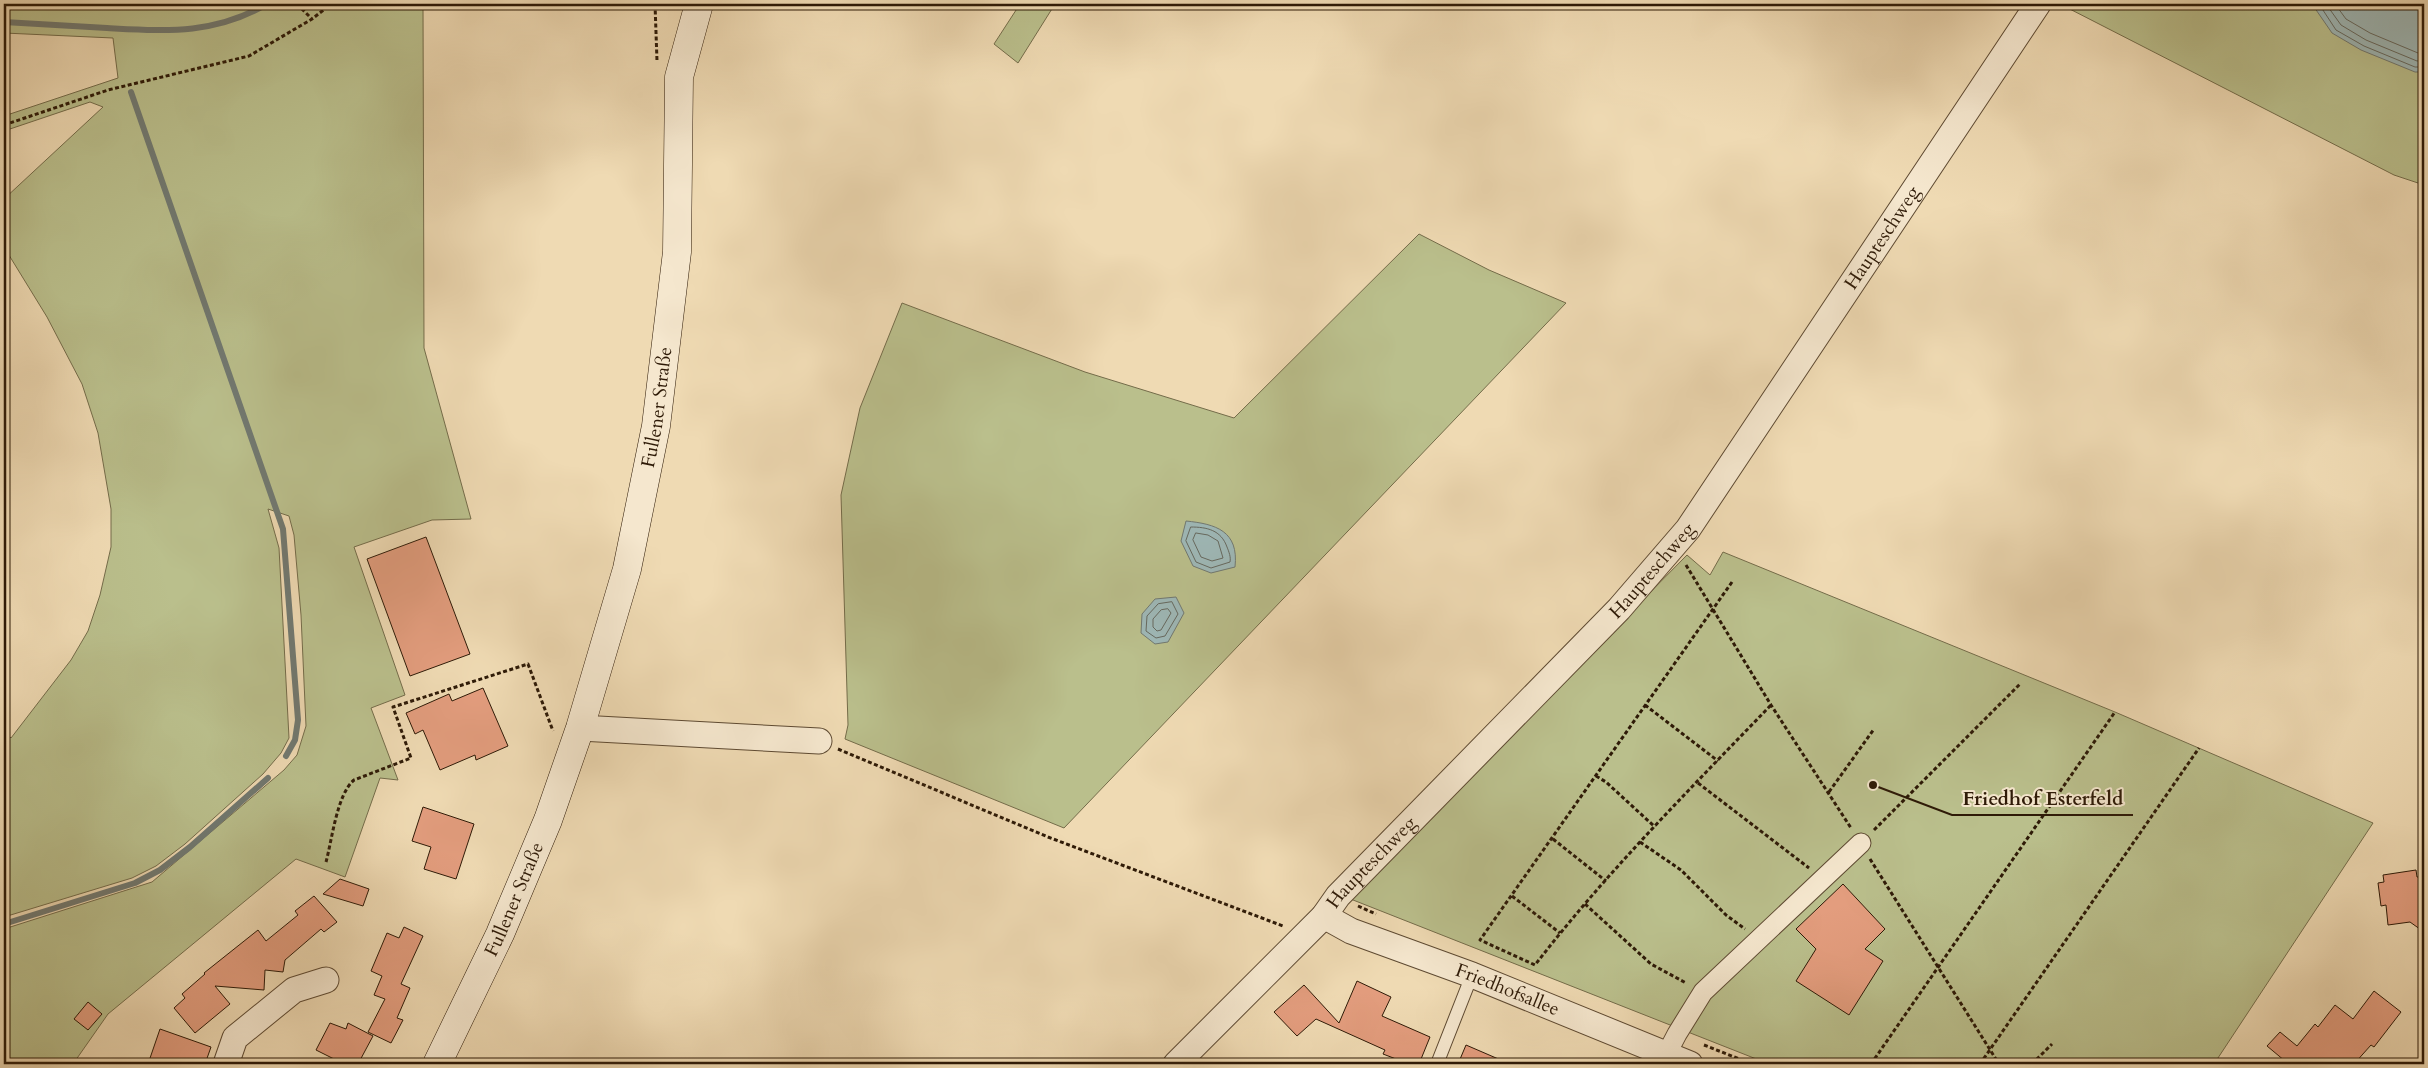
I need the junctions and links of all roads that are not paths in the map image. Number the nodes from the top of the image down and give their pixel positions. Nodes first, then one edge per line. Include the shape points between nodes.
1 (699, 4) edge
2 (2038, 4) edge
3 (564, 730) junction
4 (819, 741) road end
5 (1861, 843) road end
6 (1324, 916) junction
7 (1472, 975) junction
8 (326, 980) dead end
9 (1653, 1056) edge
10 (226, 1064) edge
11 (437, 1064) edge
12 (1176, 1064) edge
13 (1437, 1064) edge
14 (1690, 1064) edge

1 - 3 main road, Fullener Straße via 668,74 677,252 656,426 628,569
2 - 6 street, Haupteschweg via 1688,530 1619,608 1338,896
3 - 4 street
3 - 11 main road, Fullener Straße via 548,820 504,925
5 - 9 street via 1703,992 1676,1034
6 - 7 street, Friedhofsallee via 1351,931
6 - 12 street, Haupteschweg
7 - 9 street, Friedhofsallee
7 - 13 lane
8 - 10 street via 294,990 235,1038
9 - 14 street, Friedhofsallee

